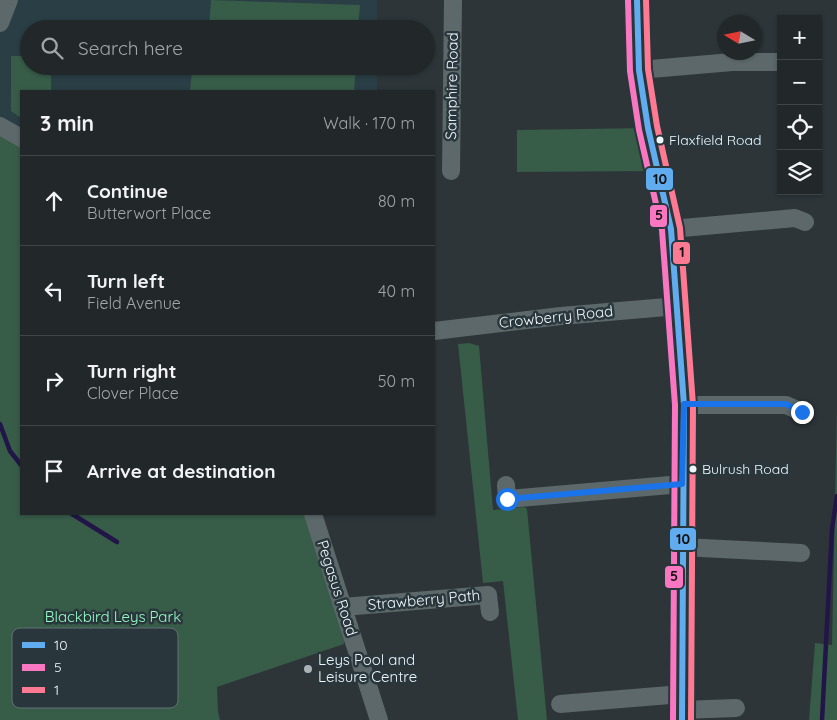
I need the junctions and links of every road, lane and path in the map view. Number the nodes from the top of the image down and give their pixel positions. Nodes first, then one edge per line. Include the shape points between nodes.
1 (9, 0) edge
2 (453, 0) edge
3 (637, 0) edge
4 (0, 24) edge
5 (777, 62) edge
6 (639, 70) junction
7 (0, 126) edge
8 (20, 137) edge
9 (451, 171) dead end
10 (805, 222) dead end
11 (671, 229) junction
12 (678, 306) junction
13 (435, 331) edge
14 (684, 404) junction
15 (802, 412) dead end
16 (682, 484) junction
17 (506, 485) dead end
18 (313, 515) edge
19 (682, 547) junction
20 (801, 553) dead end
21 (343, 607) junction
22 (490, 612) dead end
23 (560, 704) dead end
24 (682, 708) edge
25 (736, 708) dead end
26 (379, 720) edge

1 - 4 street
2 - 9 street, Samphire Road
3 - 6 street
5 - 6 street via 732,62
6 - 11 street via 648,128
7 - 8 street
10 - 11 street via 795,218
11 - 12 street
12 - 13 street, Crowberry Road
12 - 14 street
14 - 15 street via 786,404
14 - 16 street
16 - 17 street via 507,499
16 - 19 street
18 - 21 street, Pegasus Road
19 - 20 street
19 - 24 street
21 - 22 street, Strawberry Path via 488,595
21 - 26 street, Pegasus Road
23 - 24 street
24 - 25 street

